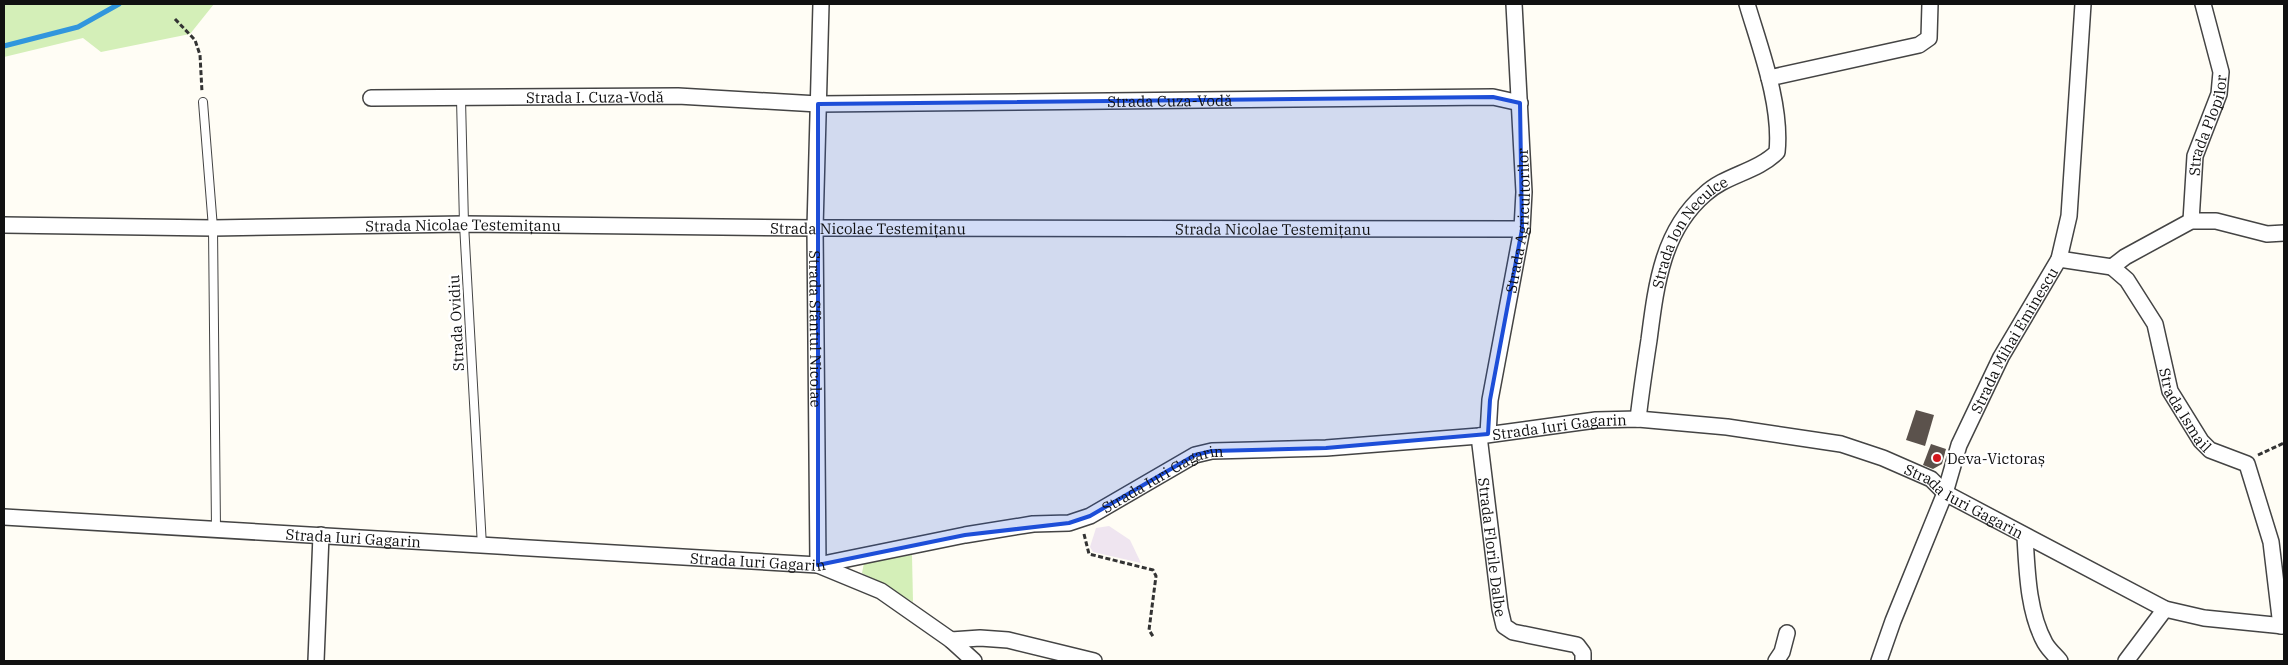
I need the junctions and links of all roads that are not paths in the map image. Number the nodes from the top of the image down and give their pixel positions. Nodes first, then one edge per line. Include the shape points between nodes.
1 (821, 4) edge
2 (1514, 4) edge
3 (1747, 4) edge
4 (1930, 4) edge
5 (2083, 4) edge
6 (2203, 4) edge
7 (1770, 78) junction
8 (372, 98) dead end
9 (461, 99) junction
10 (203, 102) road end
11 (1520, 103) junction
12 (818, 104) junction
13 (2191, 220) junction
14 (464, 224) junction
15 (4, 225) edge
16 (213, 228) junction
17 (815, 228) junction
18 (1522, 230) junction
19 (2284, 233) edge
20 (2059, 259) junction
21 (2112, 267) junction
22 (1638, 419) junction
23 (1483, 435) junction
24 (1945, 493) junction
25 (4, 517) edge
26 (216, 529) junction
27 (321, 536) junction
28 (2025, 536) junction
29 (482, 546) junction
30 (818, 565) junction
31 (2165, 609) junction
32 (2283, 626) edge
33 (1787, 633) dead end
34 (952, 640) junction
35 (316, 661) edge
36 (974, 661) edge
37 (1094, 661) edge
38 (1583, 661) edge
39 (1776, 661) edge
40 (1879, 661) edge
41 (2060, 661) edge
42 (2126, 661) edge

1 - 12 street, Strada Sfântul Nicolae
2 - 11 street, Strada Agricultorilor
3 - 7 street, Strada Ion Neculce
4 - 7 street via 1929,38 1919,45
5 - 20 street, Strada Mihai Eminescu via 2069,216
6 - 13 street, Strada Plopilor via 2221,72 2219,94 2194,156
7 - 22 street, Strada Ion Neculce via 1777,152 1767,161 1707,191 1689,208 1674,230 1662,260
8 - 9 street, Strada I. Cuza-Vodă
9 - 12 street, Strada I. Cuza-Vodă via 678,96
9 - 14 lane, Strada Ovidiu
10 - 16 lane
11 - 12 street, Strada Cuza-Vodă via 1493,97
11 - 18 street, Strada Agricultorilor via 1524,192
12 - 17 street, Strada Sfântul Nicolae
13 - 19 street via 2216,221 2267,234
13 - 21 street via 2125,256
14 - 16 street, Strada Nicolae Testemițanu
14 - 17 street, Strada Nicolae Testemițanu
14 - 29 lane, Strada Ovidiu
15 - 16 street, Strada Nicolae Testemițanu
16 - 26 lane
17 - 18 street, Strada Nicolae Testemițanu
17 - 30 street, Strada Sfântul Nicolae
18 - 23 street, Strada Agricultorilor
20 - 21 street
20 - 24 street, Strada Mihai Eminescu via 2001,357 1959,445
21 - 32 street, Strada Ismail via 2127,280 2155,324 2170,391 2201,441 2210,450 2247,464 2271,542
22 - 23 street, Strada Iuri Gagarin via 1596,420
22 - 24 street, Strada Iuri Gagarin via 1727,427 1841,444 1931,478
23 - 30 street, Strada Iuri Gagarin via 1326,448 1212,451 1195,455 1082,519 1069,523 1033,524 965,535
23 - 38 street, Strada Florile Dalbe via 1504,626 1513,632 1577,645 1583,653
24 - 28 street, Strada Iuri Gagarin
24 - 40 street, Strada Mihai Eminescu
25 - 26 street, Strada Iuri Gagarin
26 - 27 street, Strada Iuri Gagarin
27 - 29 street, Strada Iuri Gagarin
27 - 35 street
28 - 31 street, Strada Iuri Gagarin
28 - 41 street via 2028,584 2038,627 2046,645
29 - 30 street, Strada Iuri Gagarin
30 - 34 street via 881,591
31 - 32 street, Strada Iuri Gagarin via 2204,618
31 - 42 street
33 - 39 street
34 - 36 street
34 - 37 street via 1008,640

